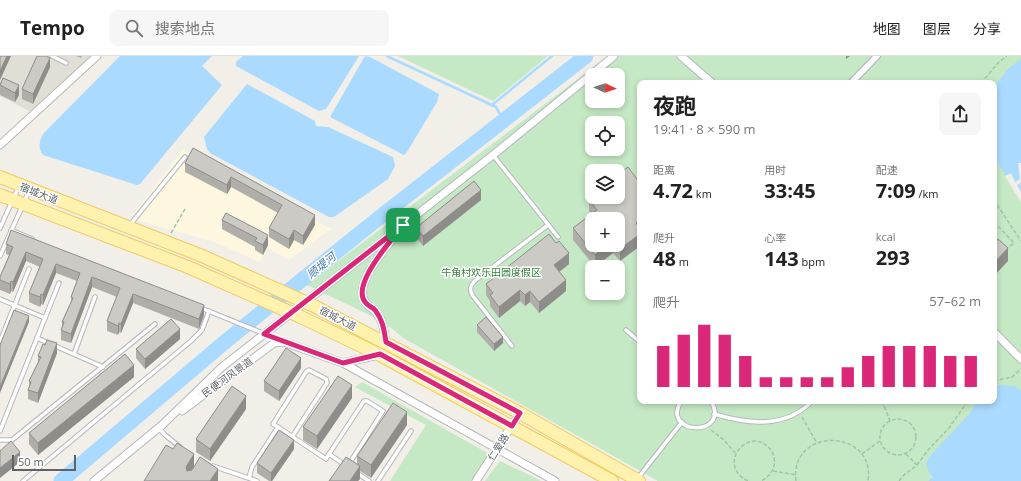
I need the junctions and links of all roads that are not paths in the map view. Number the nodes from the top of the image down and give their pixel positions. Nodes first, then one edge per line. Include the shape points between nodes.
1 (52, 56) edge
2 (97, 56) edge
3 (614, 56) edge
4 (681, 56) edge
5 (877, 56) edge
6 (66, 62) dead end
7 (709, 80) edge
8 (854, 80) edge
9 (0, 145) edge
10 (493, 155) junction
11 (186, 157) edge
12 (0, 177) edge
13 (25, 187) junction
14 (0, 195) edge
15 (17, 202) junction
16 (403, 225) junction
17 (548, 225) junction
18 (0, 226) edge
19 (128, 228) junction
20 (11, 230) junction
21 (558, 237) dead end
22 (40, 242) edge
23 (0, 256) edge
24 (29, 269) dead end
25 (59, 283) dead end
26 (96, 297) dead end
27 (0, 299) edge
28 (15, 305) junction
29 (194, 305) edge
30 (209, 311) junction
31 (45, 318) junction
32 (155, 324) dead end
33 (626, 330) dead end
34 (264, 334) junction
35 (997, 335) edge
36 (37, 338) junction
37 (637, 339) edge
38 (0, 342) edge
39 (284, 342) junction
40 (386, 342) junction
41 (512, 346) dead end
42 (74, 354) junction
43 (380, 354) junction
44 (1021, 359) edge
45 (343, 363) junction
46 (103, 367) junction
47 (681, 404) edge
48 (712, 404) edge
49 (808, 404) edge
50 (520, 413) junction
51 (714, 414) junction
52 (682, 422) junction
53 (512, 426) junction
54 (278, 427) junction
55 (159, 428) junction
56 (0, 431) edge
57 (411, 431) dead end
58 (292, 437) junction
59 (0, 440) edge
60 (498, 448) junction
61 (183, 449) edge
62 (329, 454) junction
63 (208, 464) edge
64 (347, 467) junction
65 (249, 478) junction
66 (638, 480) edge
67 (23, 481) edge
68 (94, 481) edge
69 (257, 481) edge
70 (369, 481) edge
71 (378, 481) edge
72 (476, 481) edge
73 (555, 481) edge
74 (612, 481) edge

1 - 6 lane
2 - 9 street
3 - 10 street
4 - 7 street
5 - 8 street
10 - 16 street
10 - 17 lane
11 - 19 lane
12 - 13 main road, 宿城大道
13 - 15 lane
13 - 15 lane
13 - 19 main road, 宿城大道
14 - 15 main road, 宿城大道
15 - 18 lane
15 - 20 lane
15 - 43 main road, 宿城大道, bridge via 188,267
16 - 34 street
16 - 40 street via 370,269 363,287 362,296 383,324
17 - 21 lane
17 - 41 lane via 470,287 470,292
19 - 40 main road, 宿城大道, bridge via 312,305
20 - 22 lane
20 - 23 lane
24 - 28 lane
25 - 31 lane
26 - 42 lane
27 - 28 lane
28 - 31 lane
28 - 38 lane
29 - 30 lane
30 - 34 lane
30 - 67 lane via 202,330 190,341
31 - 36 lane
32 - 46 lane
33 - 37 lane
34 - 39 lane
34 - 55 street via 222,367
35 - 44 street
36 - 42 lane
36 - 56 lane
39 - 45 street
39 - 55 street, 民便河风景道 via 274,343
40 - 50 main road, 宿城大道
42 - 46 lane
43 - 45 street
43 - 53 main road, 宿城大道
45 - 60 street
46 - 59 lane via 12,440
47 - 52 lane via 678,410
48 - 51 lane
49 - 51 lane via 798,413 780,420 753,423
50 - 53 street, 仁爱路
50 - 66 main road, 宿城大道
51 - 52 lane via 707,426 698,429 692,429
52 - 66 lane
53 - 60 street, 仁爱路
53 - 74 main road, 宿城大道
54 - 58 lane
54 - 58 lane via 273,424 306,372 309,370 326,379 327,383
54 - 65 lane via 252,466
55 - 61 lane
55 - 68 street, 民便河风景道
57 - 71 lane
58 - 62 lane via 326,459
60 - 72 street, 仁爱路
60 - 73 street
62 - 64 lane
62 - 64 lane via 364,401 380,408 382,411
63 - 65 lane
64 - 70 lane
65 - 69 lane

